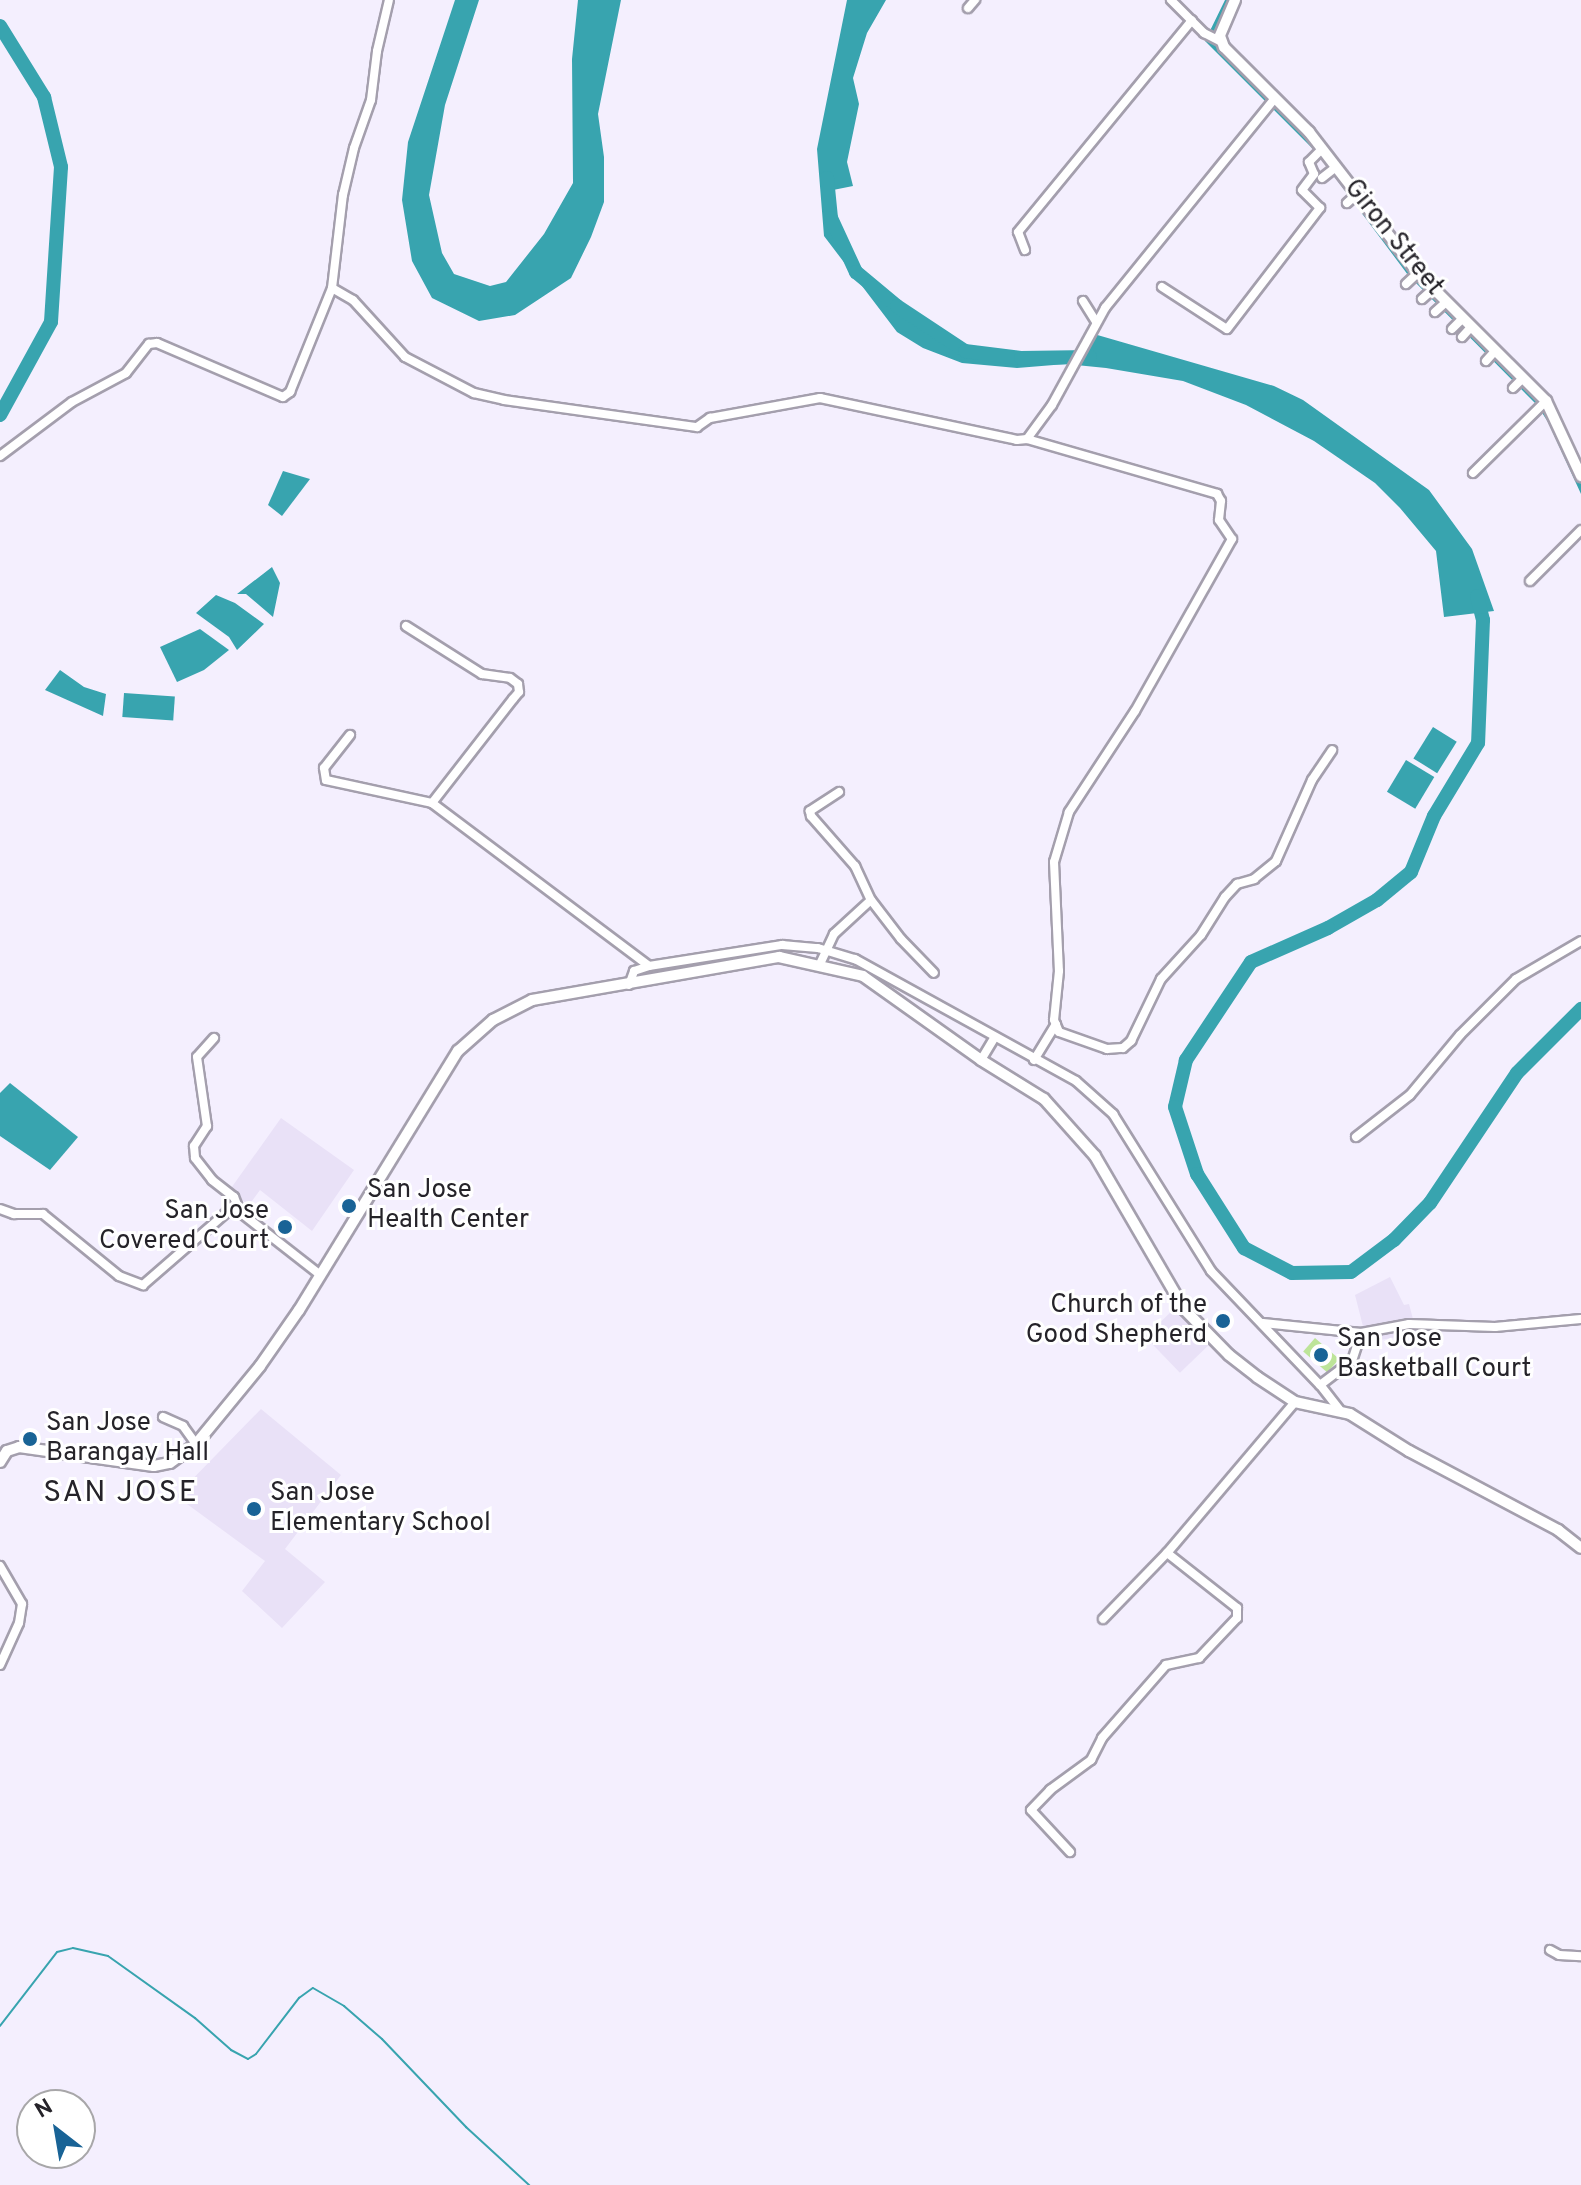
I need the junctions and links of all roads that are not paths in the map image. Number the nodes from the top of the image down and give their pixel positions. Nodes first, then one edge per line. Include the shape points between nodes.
1 (389, 0) edge
2 (1171, 0) edge
3 (1235, 0) edge
4 (1192, 20) junction
5 (1213, 37) junction
6 (1272, 102) junction
7 (1320, 151) junction
8 (1335, 168) junction
9 (1322, 178) dead end
10 (1356, 195) junction
11 (1347, 203) dead end
12 (1025, 250) dead end
13 (1417, 274) junction
14 (1406, 284) dead end
15 (1162, 287) dead end
16 (332, 288) junction
17 (1432, 290) junction
18 (1422, 299) dead end
19 (1083, 301) dead end
20 (1444, 303) junction
21 (1435, 312) dead end
22 (1096, 322) junction
23 (1522, 379) junction
24 (1513, 388) dead end
25 (1543, 404) junction
26 (1027, 439) junction
27 (0, 456) edge
28 (1473, 473) dead end
29 (1578, 479) edge
30 (1581, 530) edge
31 (1530, 581) dead end
32 (406, 626) dead end
33 (350, 735) dead end
34 (1332, 750) dead end
35 (839, 792) dead end
36 (432, 803) junction
37 (871, 900) junction
38 (1581, 941) edge
39 (825, 950) junction
40 (820, 964) junction
41 (649, 966) junction
42 (934, 973) dead end
43 (629, 985) junction
44 (1056, 1024) junction
45 (995, 1037) junction
46 (214, 1038) dead end
47 (981, 1060) junction
48 (1034, 1060) junction
49 (1356, 1137) dead end
50 (0, 1209) edge
51 (240, 1212) junction
52 (319, 1274) junction
53 (1581, 1319) edge
54 (1261, 1323) junction
55 (1361, 1333) junction
56 (1320, 1385) junction
57 (1295, 1402) junction
58 (1339, 1409) junction
59 (163, 1417) dead end
60 (196, 1444) junction
61 (0, 1462) edge
62 (1581, 1548) edge
63 (1167, 1553) junction
64 (0, 1566) edge
65 (1103, 1619) dead end
66 (0, 1665) edge
67 (1070, 1852) dead end
68 (1550, 1950) dead end
69 (1581, 1956) edge

1 - 16 street via 371,100 343,195
2 - 4 street
3 - 5 street
4 - 5 street
4 - 12 street via 1018,232
5 - 6 street, Giron Street
6 - 7 street, Giron Street
6 - 22 street
7 - 8 street, Giron Street
7 - 15 street via 1309,162 1314,174 1302,190 1320,208 1227,329
8 - 9 street
8 - 10 street, Giron Street
10 - 11 street
10 - 13 street, Giron Street
13 - 14 street
13 - 17 street, Giron Street
16 - 26 street via 353,300 405,357 474,393 504,400 697,427 710,418 820,398
16 - 27 street via 290,392 283,397 149,344 126,373 72,402
17 - 18 street
17 - 20 street, Giron Street
19 - 22 street
20 - 21 street
20 - 23 street, Giron Street via 1462,328
22 - 26 street via 1046,415
23 - 24 street
23 - 25 street, Giron Street
25 - 28 street
25 - 29 street, Giron Street
26 - 44 street via 1217,494 1217,516 1232,539 1135,711 1069,812 1054,862
30 - 31 street
32 - 36 street via 482,674 518,684 519,692
33 - 36 street via 324,768 326,780
34 - 44 street via 1312,780 1276,861 1225,897 1201,935 1161,979 1131,1041 1123,1048 1107,1049 1059,1032
35 - 37 street via 810,814 855,866
36 - 41 street
37 - 39 street via 834,934
37 - 42 street
38 - 49 street via 1516,979 1410,1095
39 - 40 street
39 - 41 street via 782,945
39 - 45 street via 855,959
40 - 43 street via 779,957
40 - 47 street via 863,976
41 - 43 street via 634,971
43 - 52 street via 532,1000 493,1020 458,1051
44 - 48 street
45 - 47 street
45 - 48 street
46 - 51 street via 197,1057 207,1126 193,1152 212,1180 234,1197
47 - 57 street via 1044,1099 1075,1132 1095,1156 1184,1309 1229,1355
48 - 54 street via 1076,1081 1113,1114 1211,1271
50 - 51 street via 43,1214 119,1276 143,1285 227,1212
51 - 52 street
52 - 60 street via 260,1366
53 - 55 street via 1495,1327 1409,1324
54 - 55 street
54 - 56 street
55 - 56 street via 1352,1361
56 - 58 street
57 - 58 street
57 - 63 street
58 - 62 street via 1558,1530
59 - 60 street via 183,1426
60 - 61 street via 170,1463 154,1466 19,1447 7,1451
63 - 65 street
63 - 67 street via 1237,1608 1237,1618 1199,1658 1166,1665 1102,1738 1091,1760 1031,1810
64 - 66 street via 22,1604
68 - 69 street

